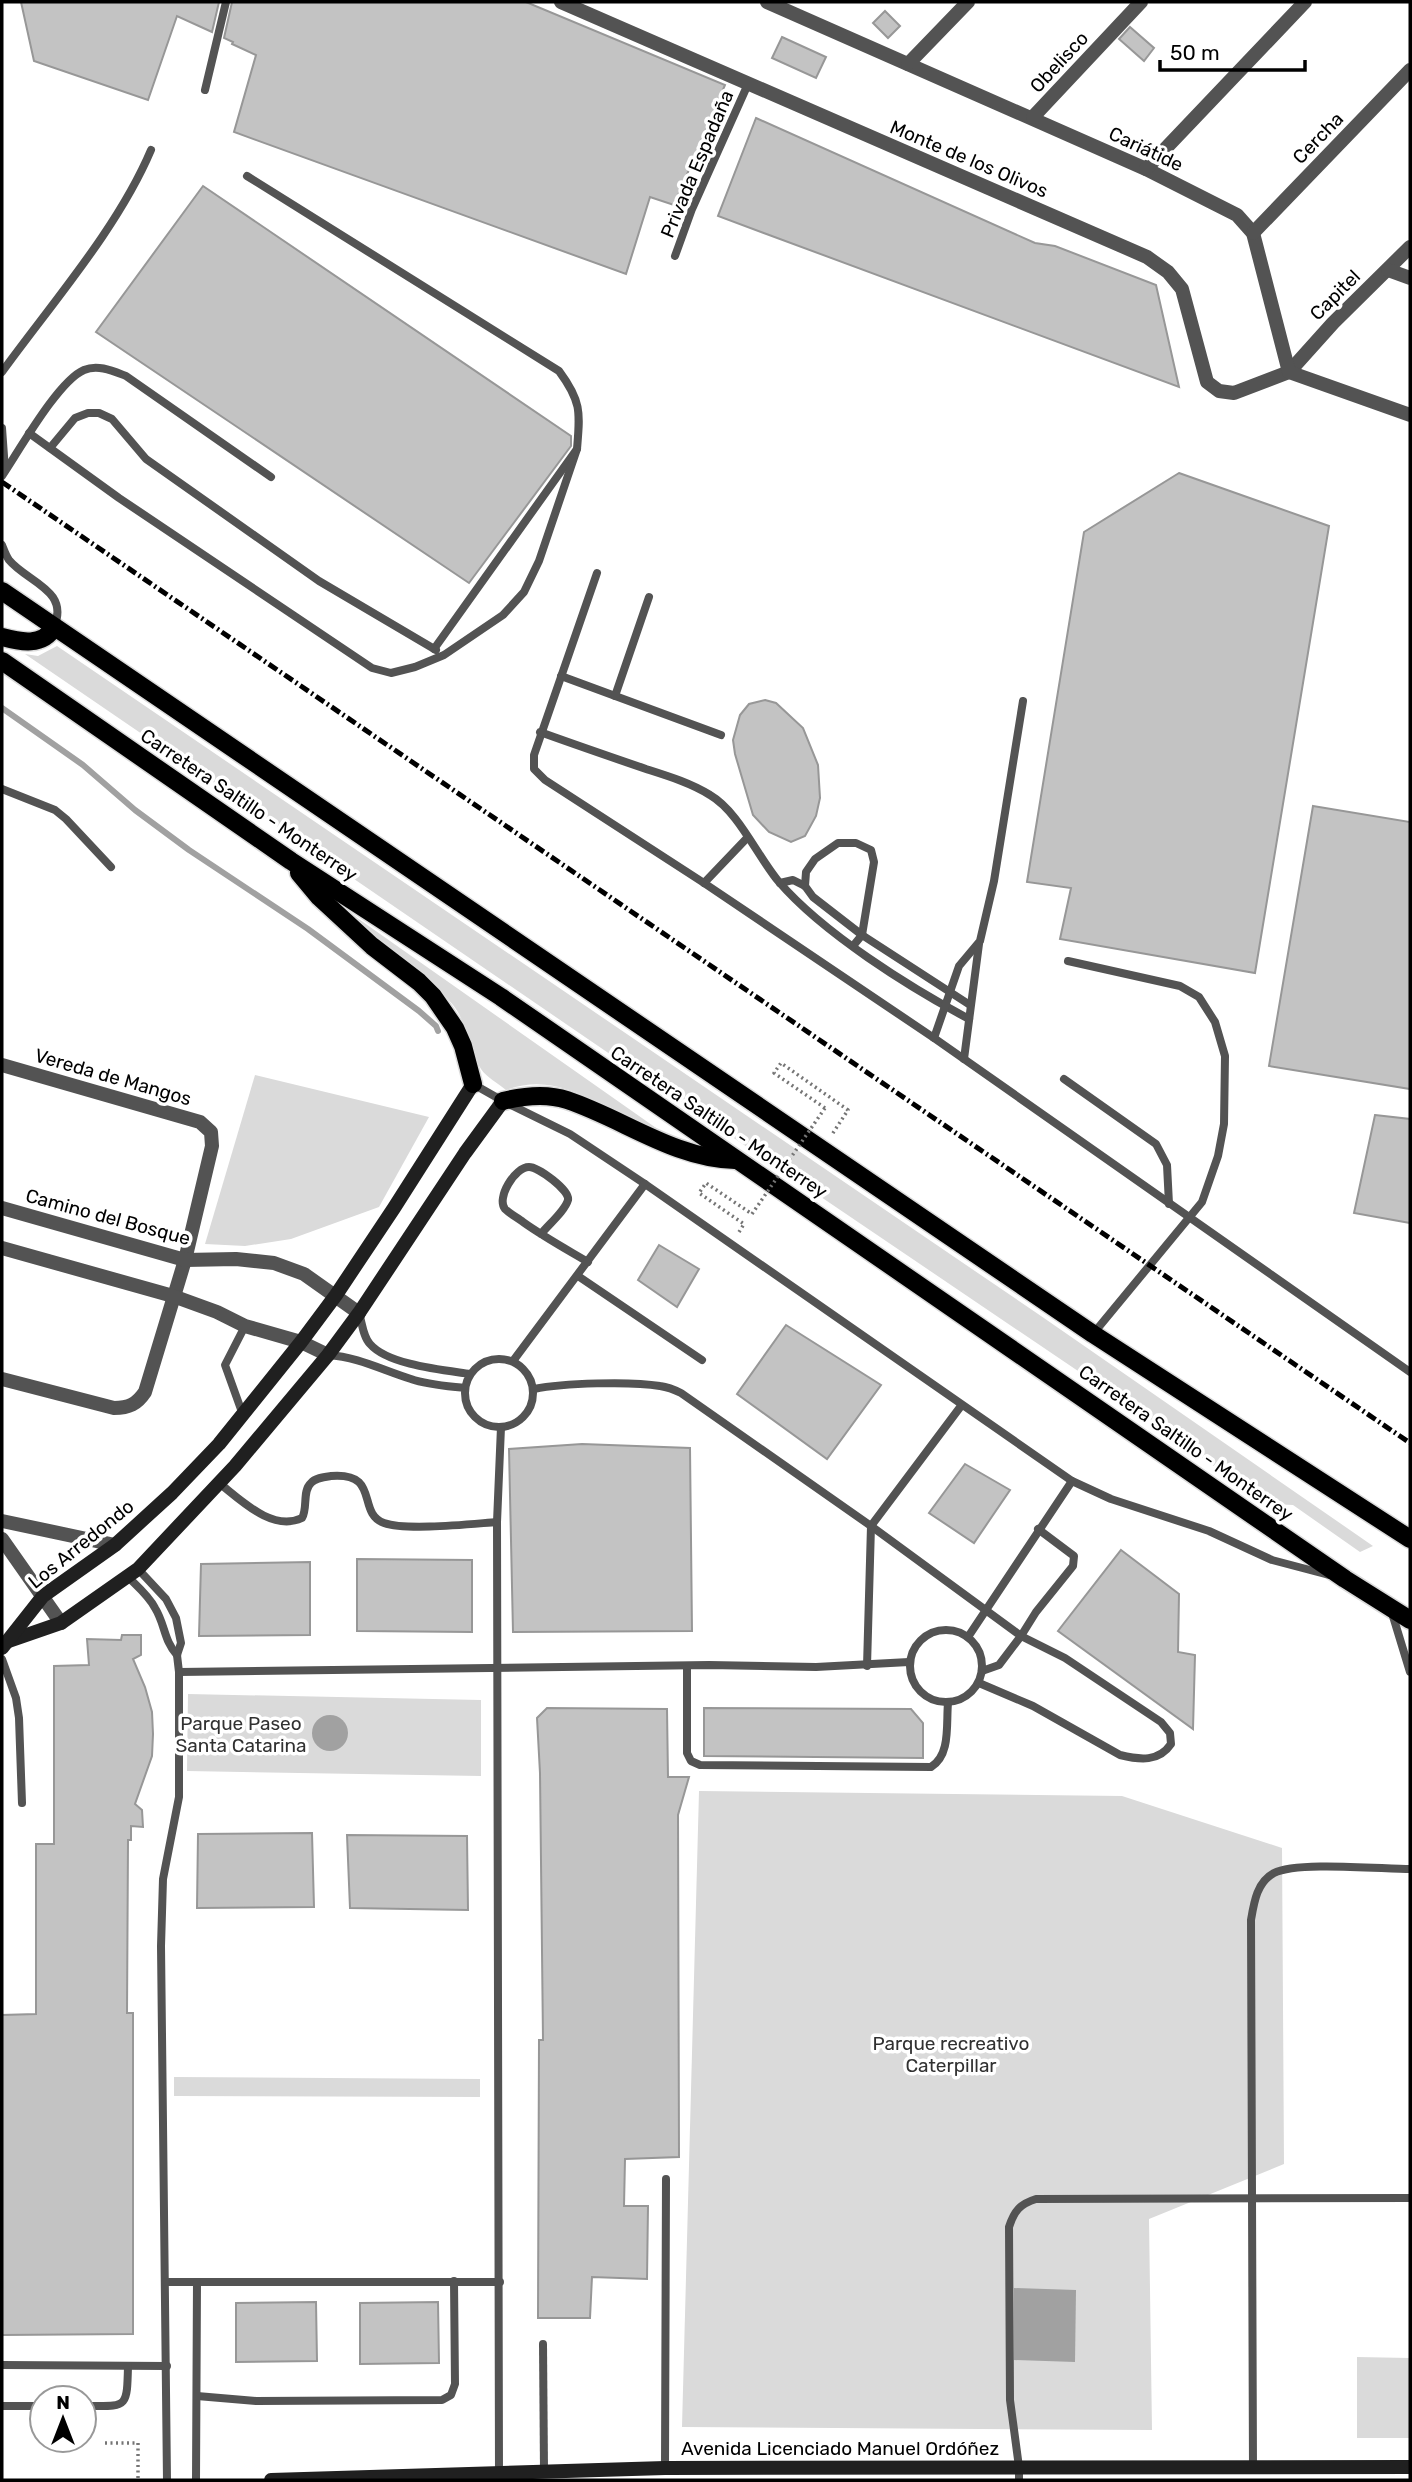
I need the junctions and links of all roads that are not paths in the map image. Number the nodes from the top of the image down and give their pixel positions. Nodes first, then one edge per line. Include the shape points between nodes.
1 (226, 2) edge
2 (561, 2) edge
3 (767, 2) edge
4 (806, 2) edge
5 (968, 2) edge
6 (1142, 2) edge
7 (1305, 2) edge
8 (795, 14) junction
9 (908, 64) junction
10 (1410, 70) edge
11 (748, 84) junction
12 (205, 90) dead end
13 (1033, 117) junction
14 (151, 150) dead end
15 (1146, 169) junction
16 (247, 176) dead end
17 (1253, 233) junction
18 (1410, 247) edge
19 (675, 256) dead end
20 (1388, 270) junction
21 (1410, 278) edge
22 (2, 372) edge
23 (1289, 372) junction
24 (1410, 415) edge
25 (2, 428) edge
26 (29, 433) junction
27 (50, 448) junction
28 (578, 449) junction
29 (3, 474) edge
30 (271, 477) dead end
31 (2, 545) edge
32 (597, 573) dead end
33 (2, 591) edge
34 (649, 597) dead end
35 (54, 627) junction
36 (2, 637) edge
37 (434, 649) junction
38 (444, 655) junction
39 (2, 662) edge
40 (561, 676) junction
41 (615, 696) junction
42 (1023, 701) dead end
43 (540, 732) junction
44 (721, 734) dead end
45 (2, 789) edge
46 (747, 838) junction
47 (291, 861) junction
48 (111, 867) dead end
49 (704, 883) junction
50 (780, 883) junction
51 (805, 886) junction
52 (862, 935) junction
53 (980, 942) junction
54 (853, 946) junction
55 (1068, 961) dead end
56 (950, 993) junction
57 (970, 1005) junction
58 (945, 1006) junction
59 (969, 1018) junction
60 (934, 1038) junction
61 (964, 1059) junction
62 (2, 1065) edge
63 (1064, 1079) dead end
64 (473, 1084) junction
65 (503, 1101) junction
66 (737, 1160) junction
67 (645, 1184) junction
68 (1169, 1203) junction
69 (2, 1209) edge
70 (1188, 1217) junction
71 (541, 1234) junction
72 (2, 1248) edge
73 (185, 1260) junction
74 (588, 1262) junction
75 (578, 1276) junction
76 (336, 1295) junction
77 (173, 1296) junction
78 (359, 1313) junction
79 (245, 1326) junction
80 (1093, 1334) junction
81 (301, 1342) junction
82 (328, 1355) junction
83 (702, 1360) dead end
84 (513, 1361) junction
85 (1410, 1372) edge
86 (470, 1374) junction
87 (2, 1379) edge
88 (465, 1388) junction
89 (534, 1390) junction
90 (961, 1406) junction
91 (243, 1415) junction
92 (500, 1427) junction
93 (1072, 1481) junction
94 (219, 1483) junction
95 (2, 1521) edge
96 (497, 1522) junction
97 (871, 1526) junction
98 (1038, 1529) junction
99 (2, 1539) edge
100 (1410, 1539) edge
101 (115, 1545) junction
102 (133, 1573) junction
103 (1345, 1579) junction
104 (43, 1596) junction
105 (1390, 1607) junction
106 (985, 1609) junction
107 (1410, 1620) edge
108 (61, 1623) junction
109 (1021, 1636) junction
110 (968, 1637) junction
111 (5, 1645) edge
112 (177, 1655) junction
113 (2, 1658) edge
114 (909, 1662) junction
115 (687, 1666) junction
116 (867, 1666) junction
117 (499, 1668) junction
118 (982, 1671) junction
119 (179, 1672) junction
120 (1410, 1672) edge
121 (979, 1683) junction
122 (948, 1703) junction
123 (22, 1803) dead end
124 (1410, 1870) edge
125 (666, 2179) dead end
126 (1251, 2198) junction
127 (1410, 2198) edge
128 (454, 2281) junction
129 (166, 2282) junction
130 (198, 2282) junction
131 (500, 2282) junction
132 (543, 2344) dead end
133 (2, 2365) edge
134 (128, 2366) junction
135 (167, 2366) junction
136 (197, 2396) junction
137 (2, 2406) edge
138 (28, 2406) edge
139 (98, 2406) edge
140 (1410, 2467) edge
141 (665, 2468) junction
142 (1253, 2469) junction
143 (544, 2470) junction
144 (1019, 2474) edge
145 (1329, 2474) edge
146 (499, 2476) edge
147 (167, 2480) edge
148 (196, 2480) edge
149 (271, 2480) edge

1 - 12 lane
2 - 11 street, Monte de los Olivos
3 - 8 street, Cariátide
4 - 8 street
5 - 9 street
6 - 13 street, Obelisco
7 - 15 street
8 - 9 street, Cariátide
9 - 13 street, Cariátide
10 - 17 street, Cercha
11 - 19 lane, Privada Espadaña
11 - 23 street, Monte de los Olivos via 1147,257 1181,289 1207,382 1219,391 1234,393
13 - 15 street, Cariátide
14 - 22 lane via 111,223
15 - 17 street, Cariátide via 1237,215
16 - 28 lane via 559,371 575,393 580,415
17 - 23 street
18 - 20 street, Capitel
20 - 21 street
20 - 23 street, Capitel
23 - 24 street
25 - 29 lane
26 - 27 lane
26 - 29 lane
26 - 30 lane via 71,379 85,370 112,370
27 - 37 lane via 75,418 100,413 112,419 146,460 319,582
27 - 38 lane via 372,668 391,673
28 - 37 lane
28 - 38 lane via 524,592 503,615
31 - 35 lane via 9,560 54,597
32 - 40 lane
33 - 35 main road, Carretera Saltillo - Monterrey
34 - 41 lane
35 - 36 main road via 37,640
35 - 80 main road, Carretera Saltillo - Monterrey
37 - 38 lane
39 - 47 main road, Carretera Saltillo - Monterrey
40 - 41 lane
40 - 43 lane
41 - 44 lane
42 - 53 lane
43 - 46 lane via 711,795 731,812
43 - 49 lane via 534,769 545,780
45 - 48 lane via 55,810
46 - 49 lane
46 - 50 lane
47 - 64 main road via 319,897 433,996 459,1037
47 - 66 main road, Carretera Saltillo - Monterrey
49 - 60 lane
50 - 51 lane via 793,880
50 - 54 lane
51 - 52 lane
51 - 52 lane via 806,872 815,859 838,843 856,843 871,850 874,862
52 - 54 lane
52 - 56 lane
53 - 56 lane via 959,966
53 - 57 lane
54 - 58 lane
55 - 70 lane via 1180,986 1199,997 1215,1022 1225,1056 1224,1124 1202,1202
56 - 57 lane
56 - 58 lane
57 - 59 lane
58 - 59 lane
58 - 60 lane
59 - 61 lane
60 - 61 lane
61 - 68 lane
62 - 73 street, Vereda de Mangos via 200,1122 211,1132 212,1146
63 - 68 lane via 1156,1144 1167,1166
64 - 65 lane
64 - 76 street, Los Arredondo
65 - 66 main road via 539,1095 565,1099 683,1150
65 - 67 lane via 570,1134
65 - 78 street, Los Arredondo
66 - 103 main road, Carretera Saltillo - Monterrey
67 - 74 lane
67 - 90 lane
68 - 70 lane
69 - 73 street, Camino del Bosque
70 - 80 lane
70 - 85 lane
71 - 71 lane via 504,1208 502,1201 525,1167 568,1194 568,1202
71 - 74 lane
72 - 77 street
73 - 76 street, Camino del Bosque via 274,1263 304,1274
73 - 77 street
74 - 75 lane
75 - 83 lane
75 - 84 lane
76 - 78 street, Camino del Bosque
76 - 81 street, Los Arredondo
77 - 79 street
77 - 87 street via 145,1392 132,1405 114,1408
78 - 82 street, Los Arredondo
78 - 86 lane via 368,1343 377,1350 415,1366
79 - 81 street
79 - 91 lane via 225,1365
80 - 100 main road, Carretera Saltillo - Monterrey
81 - 82 street
81 - 91 street, Los Arredondo
82 - 88 lane via 368,1362 414,1380
82 - 94 street, Los Arredondo
84 - 86 lane via 489,1359
84 - 89 lane via 531,1378
86 - 88 lane
88 - 92 lane via 474,1416
89 - 92 lane via 529,1411
89 - 97 lane via 625,1385 661,1386 681,1393
90 - 93 lane
90 - 97 lane
91 - 101 street, Los Arredondo via 172,1493
92 - 96 lane
93 - 98 lane
93 - 103 lane via 1111,1499 1209,1531 1272,1560
94 - 96 lane via 256,1511 286,1522 302,1518 306,1512 312,1481 335,1476 356,1480 366,1489 374,1517 382,1523
94 - 102 street, Los Arredondo
95 - 101 street
96 - 117 lane
97 - 106 lane
97 - 116 lane
98 - 106 lane
98 - 109 lane via 1068,1549 1074,1556 1073,1566
99 - 104 street
101 - 104 street, Los Arredondo
102 - 108 street, Los Arredondo
102 - 112 lane via 162,1621 167,1644
102 - 112 lane via 166,1599 181,1643
103 - 105 main road, Carretera Saltillo - Monterrey
104 - 108 street
104 - 111 street, Los Arredondo
105 - 107 main road, Carretera Saltillo - Monterrey
105 - 120 lane
106 - 109 lane
106 - 110 lane
108 - 111 street, Los Arredondo
109 - 118 lane via 999,1665
109 - 121 lane via 1065,1658 1161,1722 1170,1733 1166,1752 1147,1759 1120,1755 1034,1706
110 - 114 lane via 948,1630 927,1635
110 - 118 lane via 982,1658
112 - 119 lane
113 - 123 lane via 19,1718
114 - 116 lane
114 - 122 lane via 915,1686 935,1701
115 - 116 lane
115 - 117 lane
115 - 122 lane via 687,1753 700,1765 931,1768 944,1755
117 - 119 lane
117 - 131 lane
118 - 121 lane
119 - 129 lane via 179,1797 163,1880 161,1946
121 - 122 lane via 971,1693
124 - 126 lane via 1301,1867 1274,1873 1257,1891 1251,1920
125 - 141 lane
126 - 127 lane
126 - 142 lane
126 - 144 lane via 1035,2199 1013,2214 1009,2227 1010,2400
128 - 130 lane
128 - 131 lane
128 - 136 lane via 455,2384 451,2395 442,2400 256,2402
129 - 130 lane
129 - 135 lane
130 - 136 lane
131 - 146 lane
132 - 143 lane
133 - 134 lane
134 - 135 lane
134 - 139 lane via 128,2396 123,2403
135 - 147 lane
136 - 148 lane
137 - 138 lane
140 - 145 street, Avenida Licenciado Manuel Ordóñez
141 - 143 street, Avenida Licenciado Manuel Ordóñez
141 - 144 street, Avenida Licenciado Manuel Ordóñez
142 - 144 street, Avenida Licenciado Manuel Ordóñez
142 - 145 street, Avenida Licenciado Manuel Ordóñez
143 - 146 street, Avenida Licenciado Manuel Ordóñez
146 - 149 street, Avenida Licenciado Manuel Ordóñez

